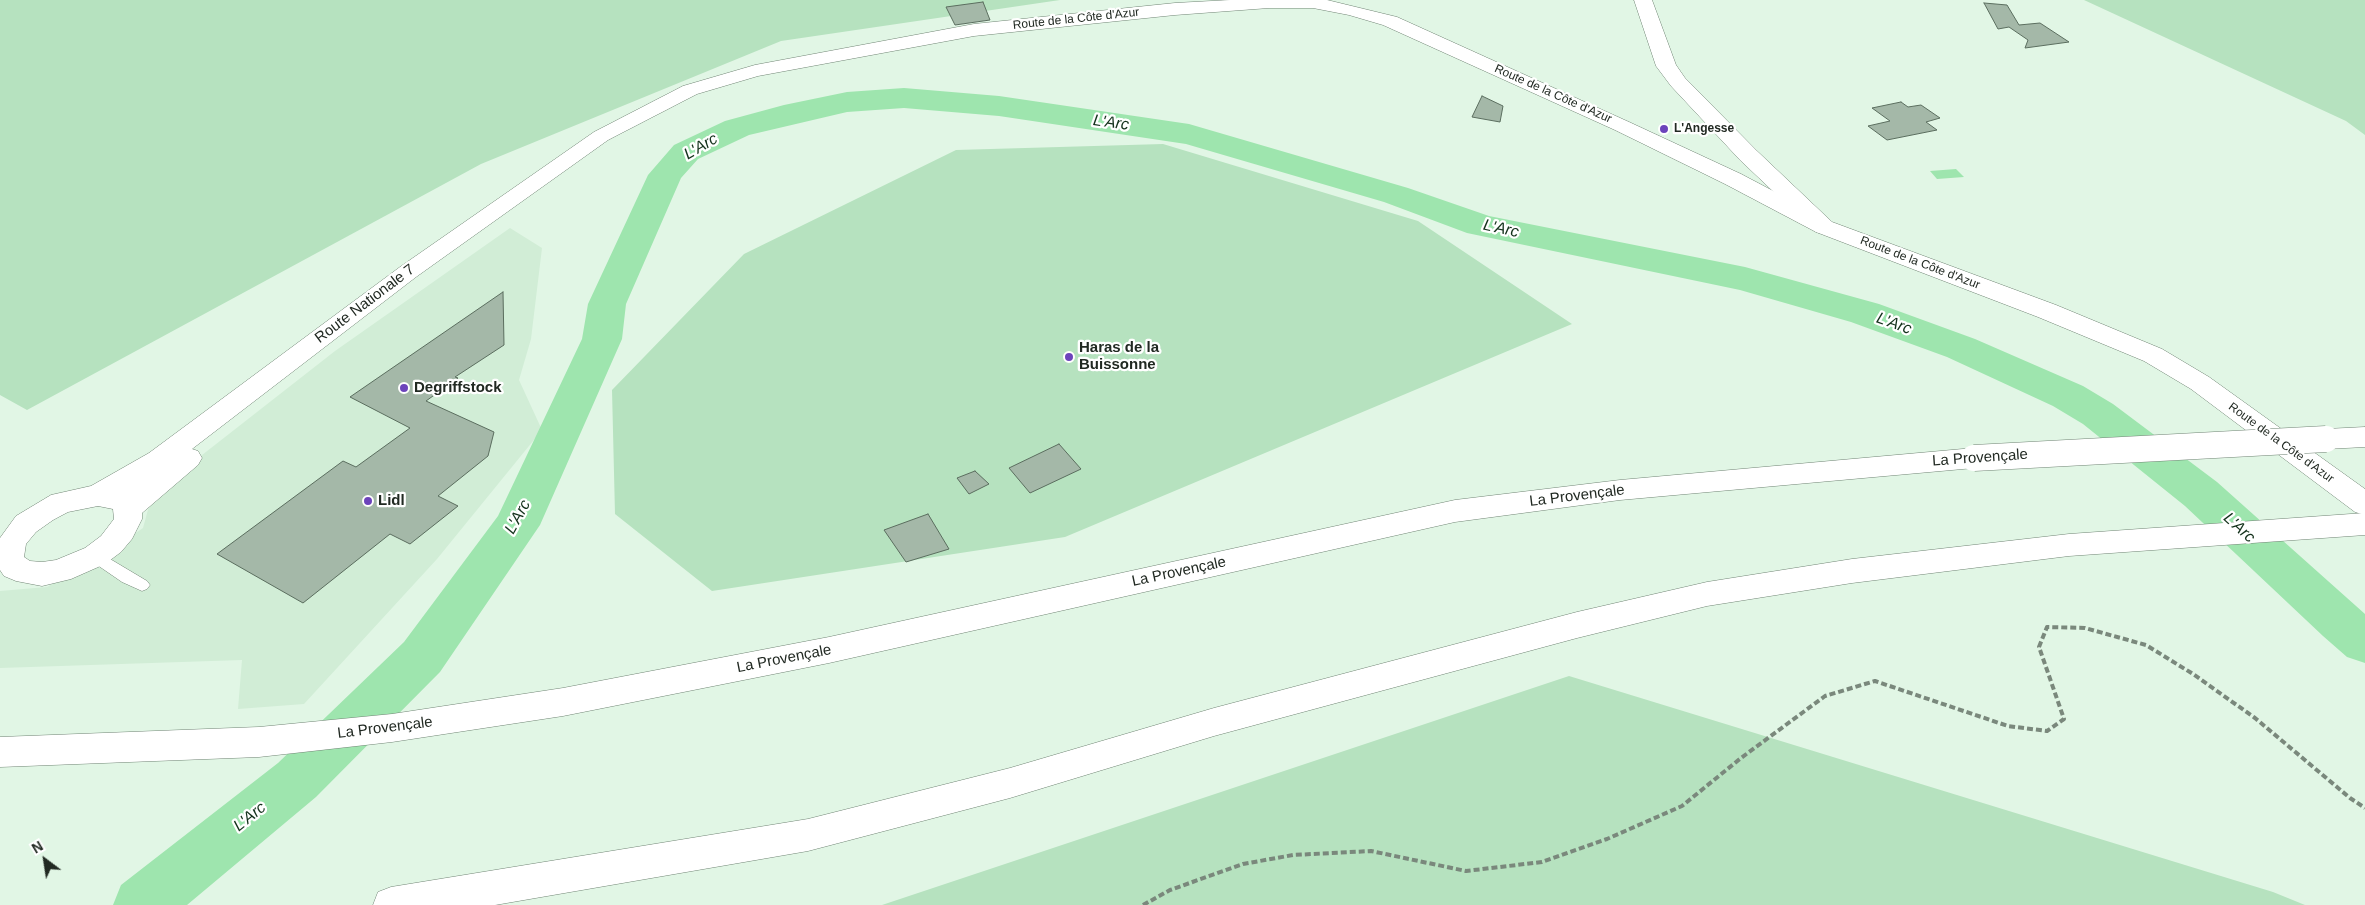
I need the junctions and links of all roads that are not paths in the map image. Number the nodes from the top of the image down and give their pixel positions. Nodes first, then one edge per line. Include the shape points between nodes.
1 (1643, 0) edge
2 (667, 101) joint
3 (634, 117) junction
4 (1824, 227) junction
5 (2365, 437) edge
6 (98, 495) junction
7 (2365, 504) edge
8 (128, 509) junction
9 (2365, 524) edge
10 (4, 552) edge
11 (95, 556) junction
12 (13, 578) edge
13 (142, 586) dead end
14 (0, 752) edge
15 (391, 905) edge

1 - 4 main road via 1666,66 1678,82
2 - 3 main road, Route Nationale 7
2 - 4 main road, Route de la Côte d'Azur via 690,90 754,71 974,30 1222,6 1313,4 1352,10 1399,25 1648,138
3 - 6 main road, Route Nationale 7 via 601,136 408,272 159,460
3 - 8 main road, Route Nationale 7 via 492,222 176,466
4 - 7 main road, Route de la Côte d'Azur via 2153,355 2200,383
5 - 14 main road, La Provençale, bridge via 1974,458 1629,489 1455,512 829,650 563,702 392,728 287,739
6 - 8 main road via 118,499
6 - 10 main road via 61,503 42,512 26,524
8 - 11 main road via 128,519 122,531
9 - 15 main road via 2069,544 1852,571 1707,594 1558,630 1214,722 1010,783 808,835
10 - 12 main road via 15,568
11 - 12 main road via 60,571
11 - 13 lane

